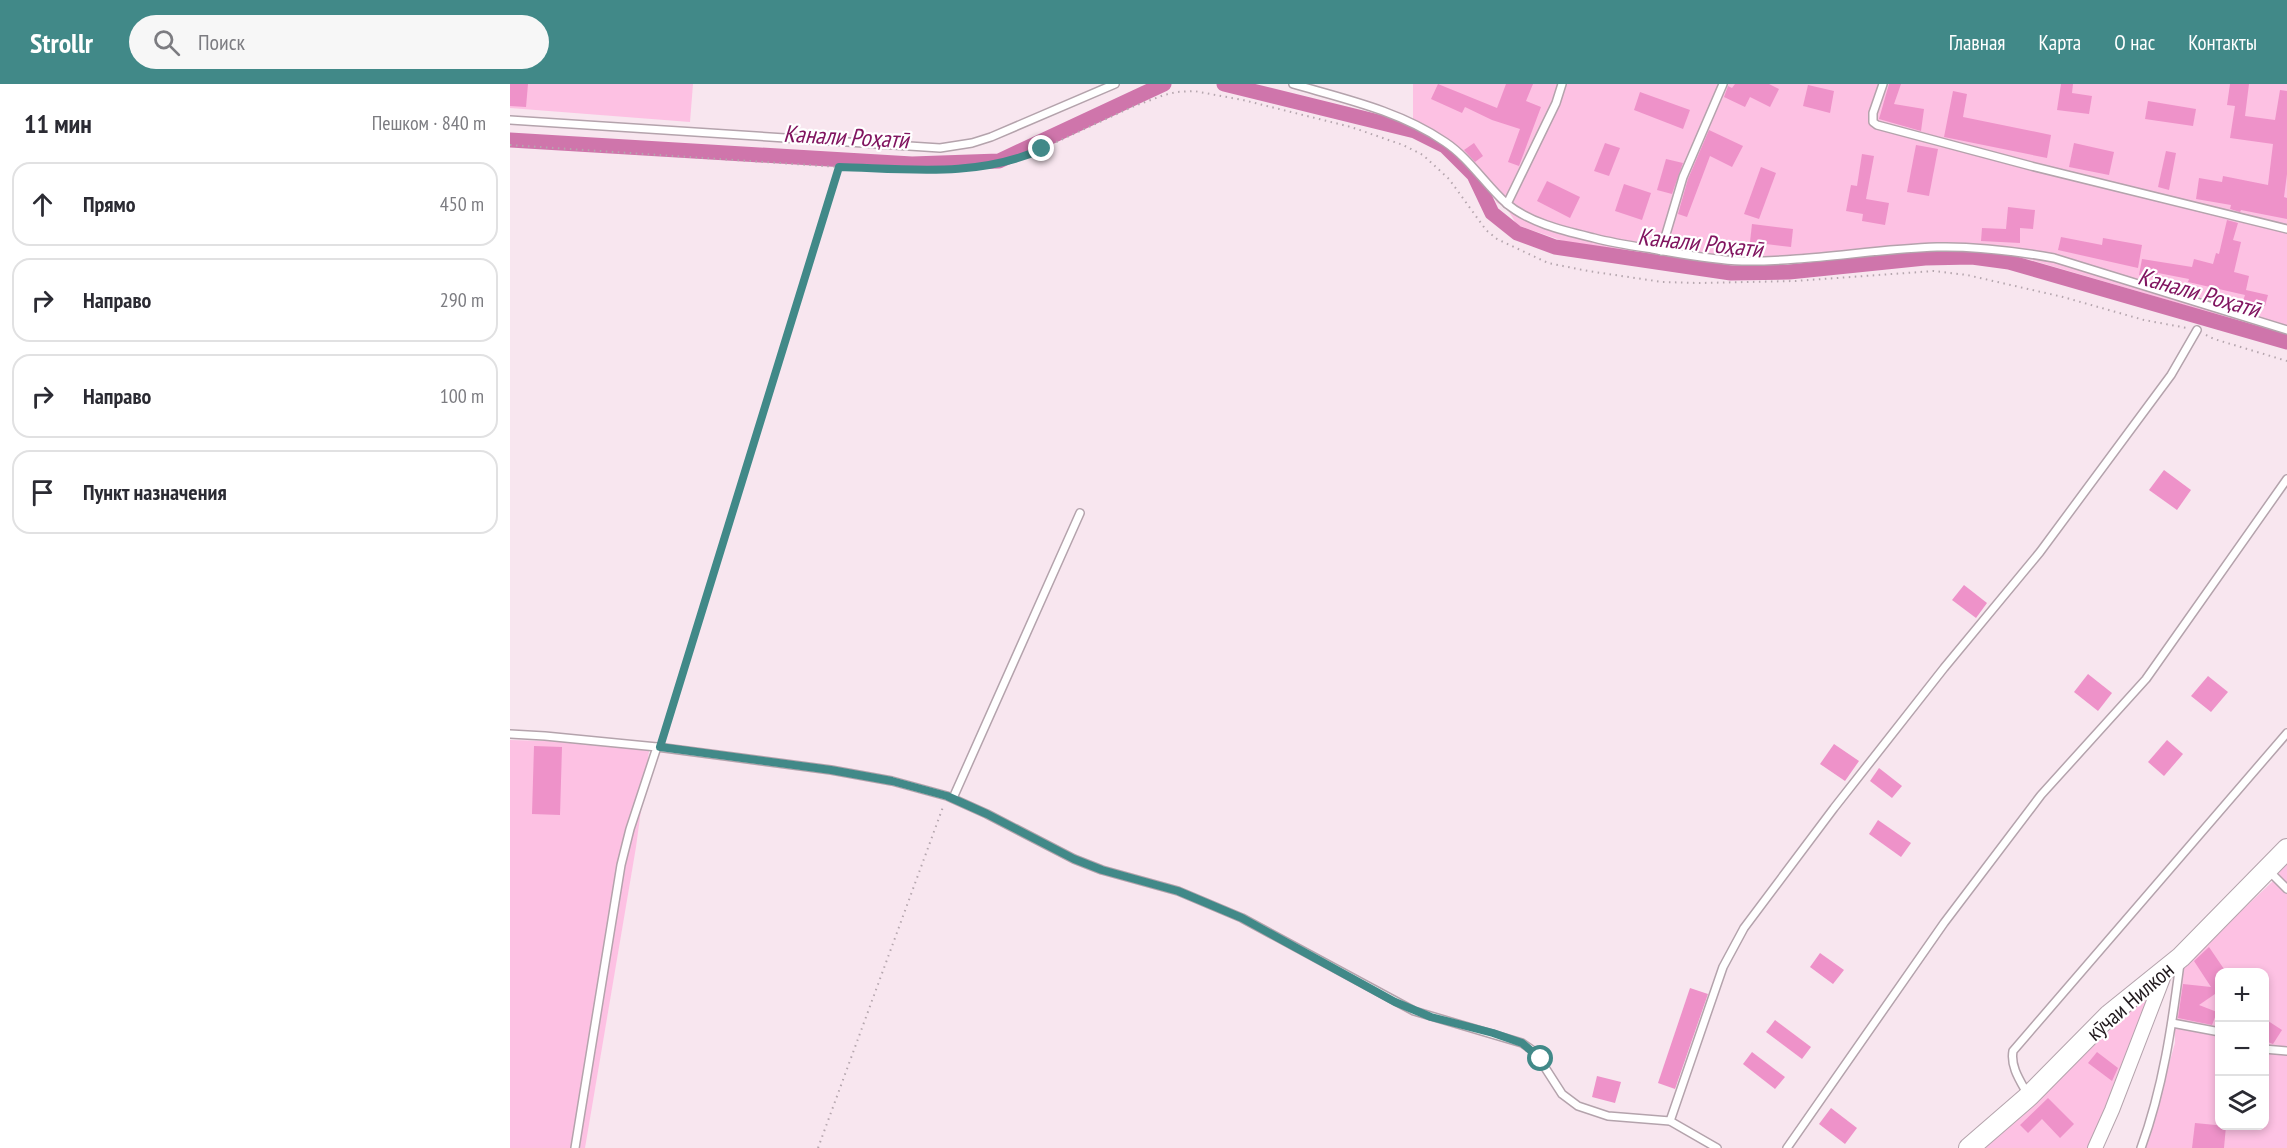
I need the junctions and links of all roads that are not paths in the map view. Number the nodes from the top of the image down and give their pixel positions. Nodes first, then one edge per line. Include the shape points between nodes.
1 (1115, 84) edge
2 (1293, 84) edge
3 (1562, 84) edge
4 (1722, 84) edge
5 (1883, 84) edge
6 (510, 120) edge
7 (1507, 204) junction
8 (2287, 229) edge
9 (1661, 250) junction
10 (2197, 330) road end
11 (2287, 330) edge
12 (2287, 479) edge
13 (1080, 513) dead end
14 (2287, 733) edge
15 (510, 734) edge
16 (659, 747) junction
17 (950, 797) junction
18 (2287, 849) edge
19 (2267, 869) junction
20 (2287, 889) edge
21 (2181, 957) junction
22 (2166, 970) junction
23 (2172, 1023) junction
24 (2215, 1031) edge
25 (2269, 1049) edge
26 (2287, 1051) edge
27 (2029, 1096) junction
28 (1670, 1121) junction
29 (575, 1148) edge
30 (1717, 1148) edge
31 (1787, 1148) edge
32 (1969, 1148) edge
33 (2095, 1148) edge
34 (2141, 1148) edge

1 - 6 lane via 991,137 947,147
2 - 7 lane via 1365,104 1410,122 1447,143
3 - 7 lane
4 - 9 lane via 1683,177
5 - 8 lane via 1873,115 1877,125
7 - 9 lane via 1576,234
9 - 11 lane via 1744,261 1938,247 2019,252 2054,258
10 - 28 lane via 2171,375 2040,552 1944,668 1744,928 1723,967
12 - 31 lane via 2146,679 2041,795 1944,924
13 - 17 lane
14 - 27 lane via 2013,1051 2016,1073
15 - 16 lane
16 - 17 lane via 831,770
16 - 29 lane via 624,854
17 - 28 lane via 1074,859 1178,891 1242,918 1414,1011 1522,1043 1535,1052 1562,1094 1578,1106 1608,1116
18 - 19 street, кӯчаи Нилкон
19 - 20 lane
19 - 21 street, кӯчаи Нилкон
21 - 22 street, кӯчаи Нилкон
21 - 23 lane
22 - 27 street, кӯчаи Нилкон via 2109,1015
22 - 33 street
23 - 24 lane
23 - 34 lane
25 - 26 lane
27 - 32 street, кӯчаи Нилкон
28 - 30 lane

